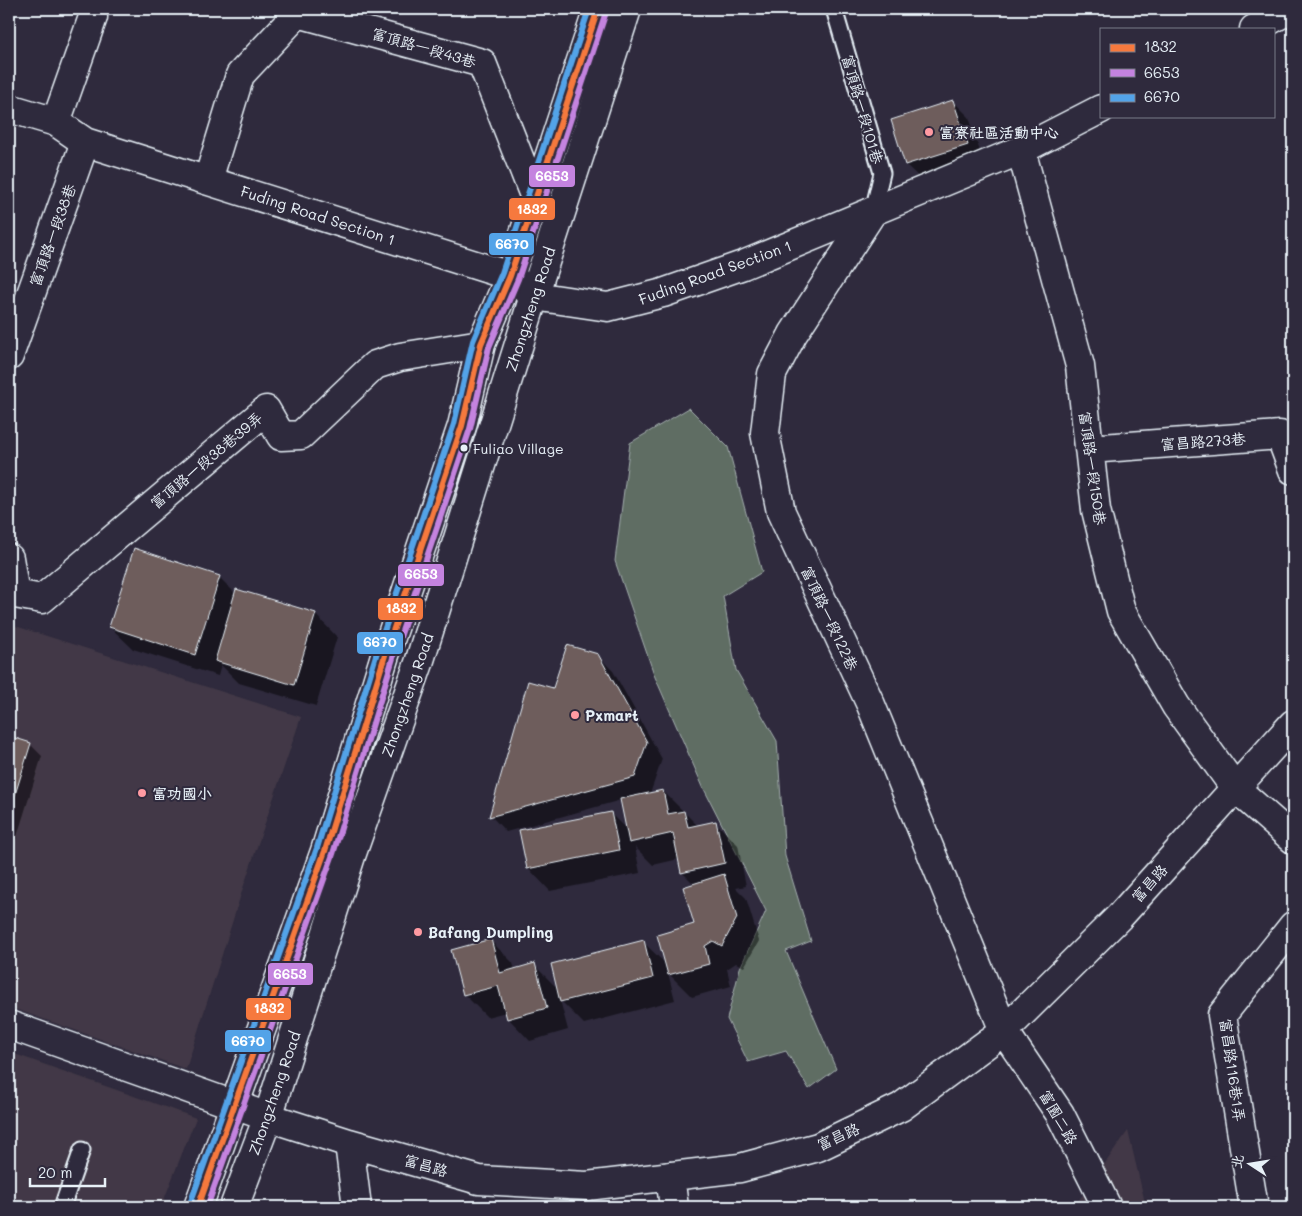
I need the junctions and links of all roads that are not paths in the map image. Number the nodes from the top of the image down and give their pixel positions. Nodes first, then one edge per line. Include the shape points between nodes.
1 (598, 9) edge
2 (627, 9) edge
3 (834, 9) edge
4 (1290, 9) edge
5 (94, 17) dead end
6 (1256, 28) edge
7 (9, 108) edge
8 (1100, 109) edge
9 (56, 122) junction
10 (85, 142) junction
11 (1021, 150) junction
12 (208, 180) junction
13 (536, 198) junction
14 (873, 210) junction
15 (510, 276) junction
16 (534, 296) junction
17 (481, 344) junction
18 (9, 356) edge
19 (1089, 449) junction
20 (1293, 470) edge
21 (9, 558) edge
22 (1293, 724) edge
23 (1235, 788) junction
24 (1293, 839) edge
25 (1293, 926) edge
26 (9, 1025) edge
27 (1004, 1031) junction
28 (236, 1105) junction
29 (268, 1117) junction
30 (349, 1143) junction
31 (82, 1150) dead end
32 (670, 1176) junction
33 (62, 1207) edge
34 (198, 1207) edge
35 (234, 1207) edge
36 (357, 1207) edge
37 (674, 1207) edge
38 (1107, 1207) edge
39 (1254, 1207) edge

1 - 13 street, Zhongzheng Road
2 - 16 street, Zhongzheng Road
3 - 14 lane, 富頂路一段101巷 via 882,173
4 - 6 street
5 - 9 street
7 - 9 street, Fuding Road Section 1
8 - 11 street, Fuding Road Section 1
9 - 10 street, Fuding Road Section 1
10 - 12 street, Fuding Road Section 1
10 - 18 street, 富頂路一段38巷
11 - 14 street, Fuding Road Section 1
11 - 19 street, 富頂路一段150巷 via 1080,366
12 - 13 street, 富頂路一段43巷 via 240,75 298,13 482,63
12 - 15 street, Fuding Road Section 1
13 - 15 street, Zhongzheng Road
14 - 16 street, Fuding Road Section 1 via 743,265 663,294 608,307
14 - 27 street, 富頂路一段122巷 via 793,334 772,374 765,433 781,512 871,705
15 - 16 street, Fuding Road Section 1
15 - 17 street, Zhongzheng Road
16 - 29 street, Zhongzheng Road via 420,663 351,856
17 - 21 street, 富頂路一段38巷39弄 via 375,364 301,435 281,436 266,410 42,599 15,594
17 - 28 street, Zhongzheng Road via 462,426 385,655 325,851
19 - 20 street, 富昌路273巷 via 1280,435
19 - 23 street, 富頂路一段150巷 via 1096,510 1121,611 1176,706
22 - 23 street, 富昌路
23 - 24 street, 富頂路一段150巷
23 - 27 street, 富昌路 via 1120,916
25 - 39 street, 富昌路116巷1弄 via 1222,1015
26 - 28 street, 富昌路
27 - 32 street, 富昌路 via 901,1107 818,1146 740,1168
27 - 38 street, 富園二路 via 1060,1114
28 - 29 street, 富昌路
28 - 34 street, Zhongzheng Road
29 - 30 street, 富昌路
29 - 35 street, Zhongzheng Road
30 - 32 street, 富昌路 via 479,1180 586,1186
30 - 36 street
31 - 33 lane
32 - 37 street

